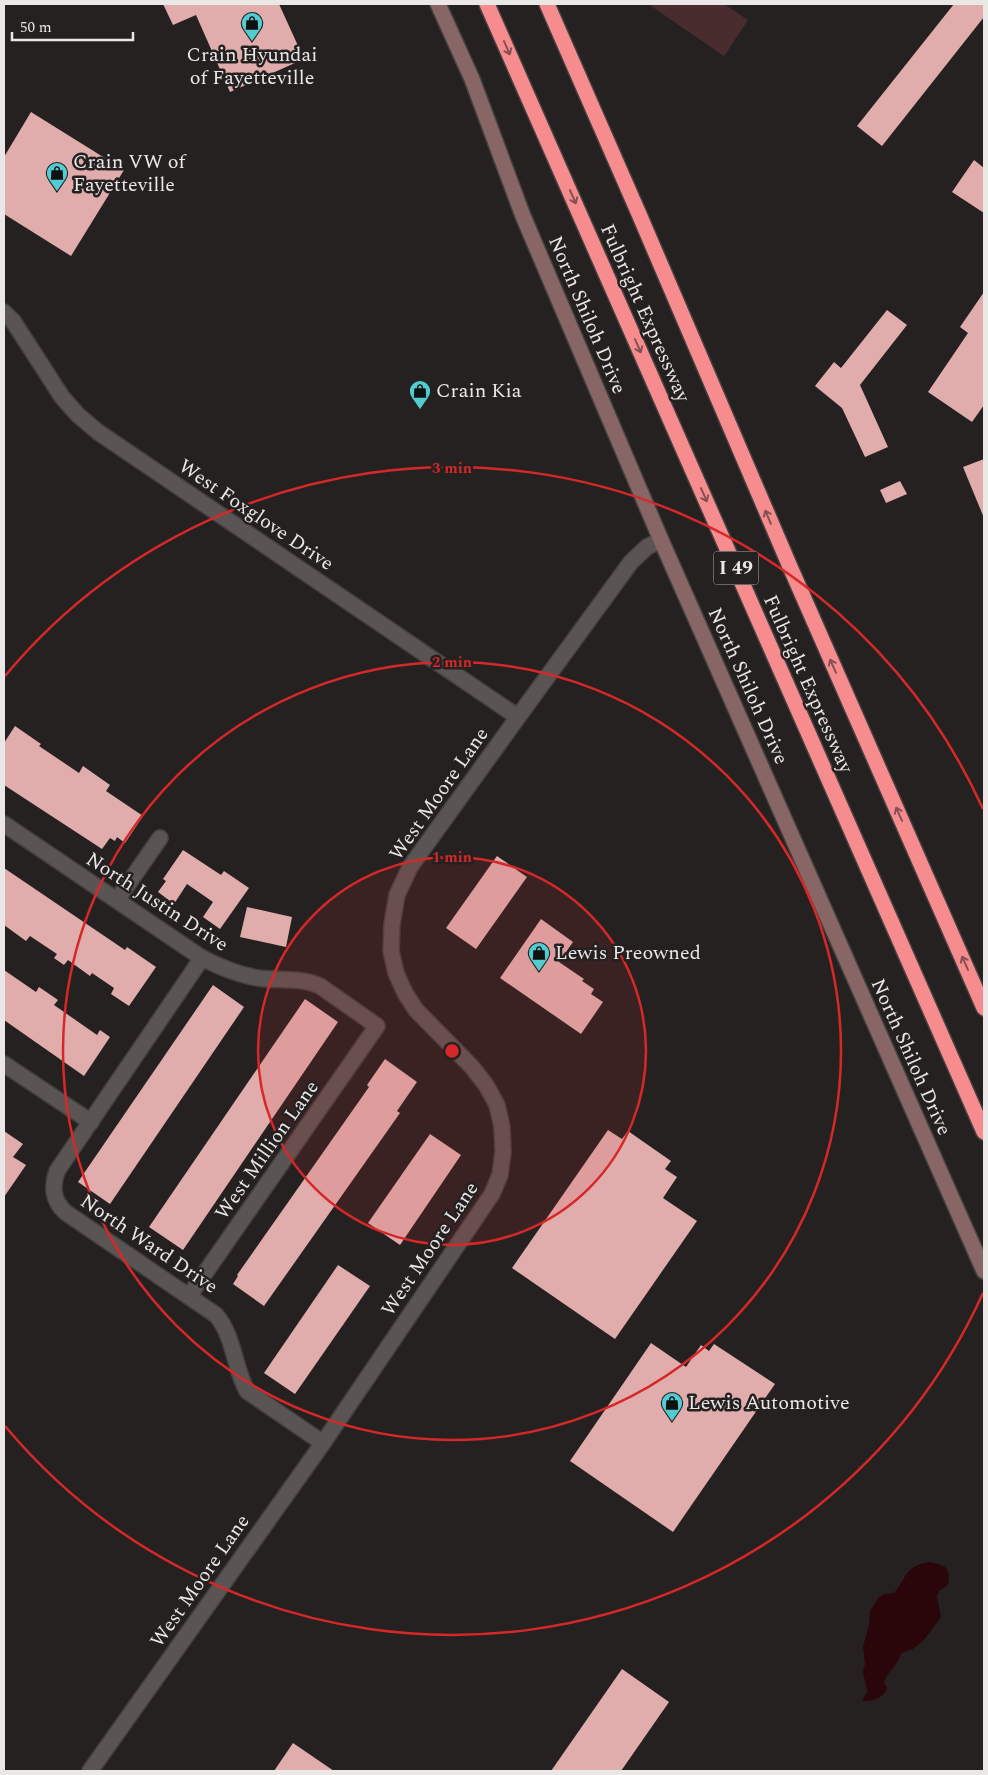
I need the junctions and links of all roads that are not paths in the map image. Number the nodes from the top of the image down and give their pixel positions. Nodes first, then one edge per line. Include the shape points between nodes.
1 (438, 4) edge
2 (488, 4) edge
3 (547, 4) edge
4 (4, 312) edge
5 (662, 540) junction
6 (518, 717) junction
7 (4, 824) edge
8 (160, 838) dead end
9 (117, 900) junction
10 (202, 958) junction
11 (984, 1008) edge
12 (377, 1026) joint
13 (4, 1064) edge
14 (90, 1122) junction
15 (984, 1132) edge
16 (984, 1271) edge
17 (189, 1296) junction
18 (323, 1443) junction
19 (90, 1771) edge

1 - 5 street, North Shiloh Drive via 472,79 522,216
2 -> 15 highway, Fulbright Expressway / I 49
11 -> 3 highway, Fulbright Expressway / I 49
4 - 6 street, West Foxglove Drive via 62,396 98,432
5 - 6 street, West Moore Lane via 647,547 631,562
5 - 16 street, North Shiloh Drive
6 - 18 street, West Moore Lane via 410,867 397,895 392,924 391,951 396,974 405,993 416,1010 486,1084 497,1105 502,1127 500,1175 480,1214
7 - 9 street, North Justin Drive
8 - 9 street
9 - 10 street, North Justin Drive
10 - 12 street, North Justin Drive via 241,975 309,981
10 - 14 street, North Ward Drive
12 - 17 street, West Million Lane
13 - 14 street
14 - 17 street, North Ward Drive via 57,1171 53,1184 59,1206
17 - 18 street, North Ward Drive via 222,1321 247,1391
18 - 19 street, West Moore Lane

